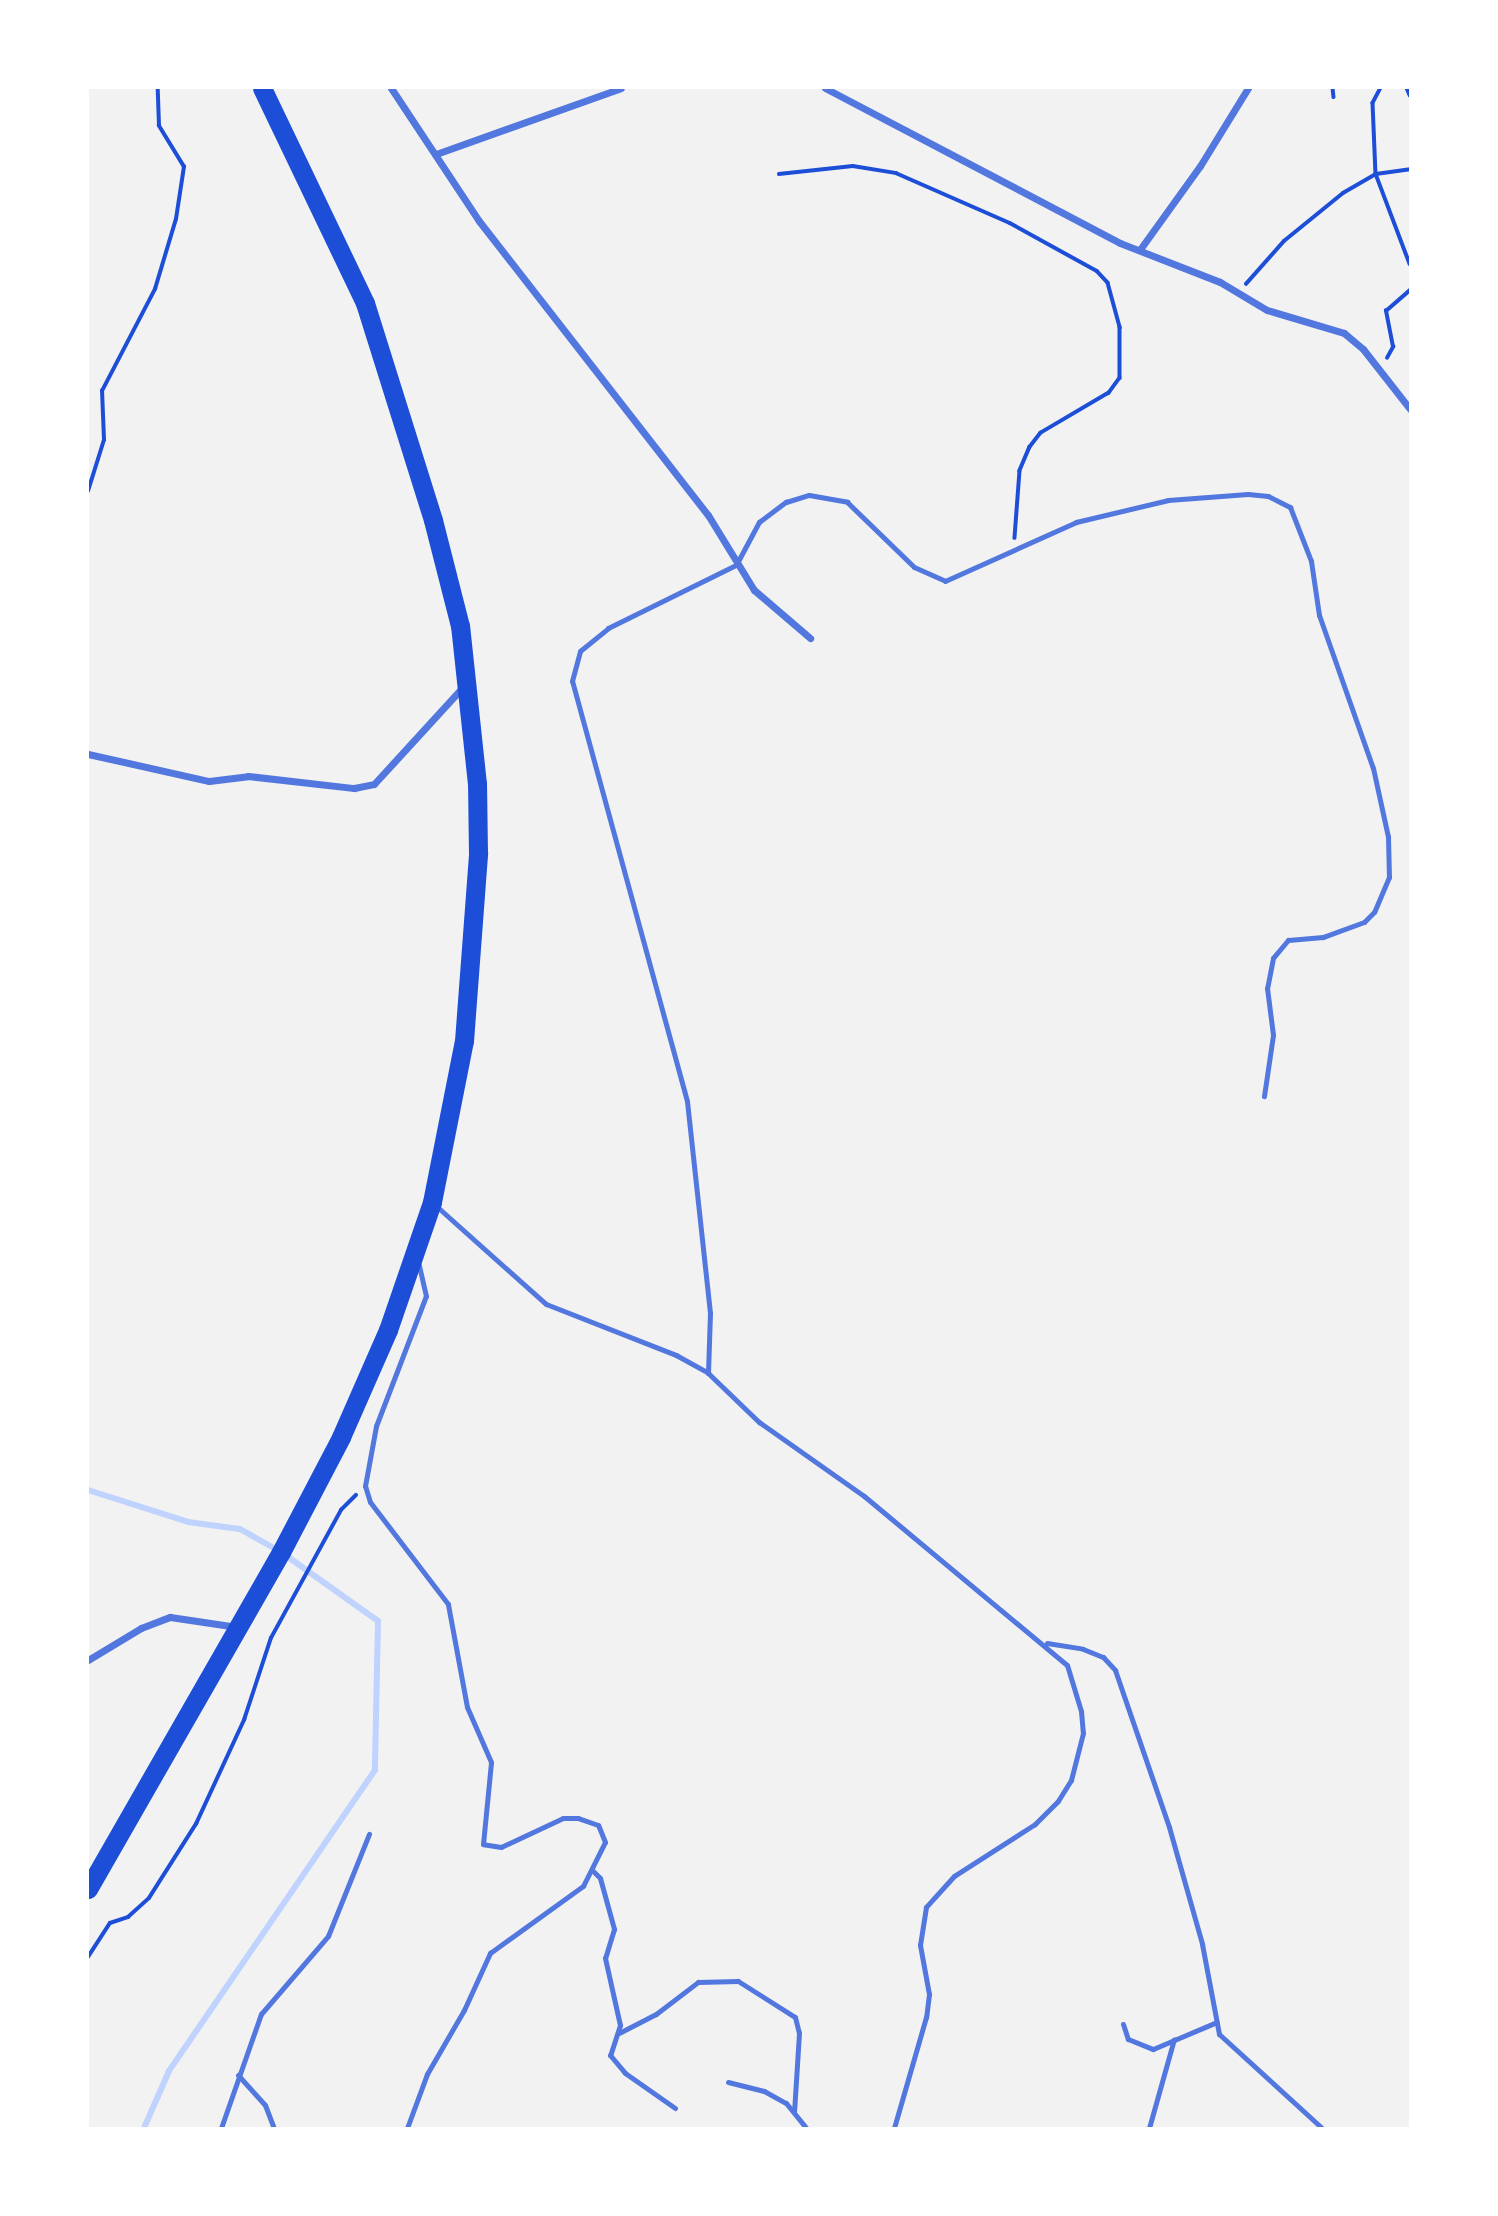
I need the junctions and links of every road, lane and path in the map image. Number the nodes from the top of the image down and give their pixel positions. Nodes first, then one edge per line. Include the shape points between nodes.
1 (158, 88) edge
2 (261, 88) edge
3 (391, 88) edge
4 (621, 88) edge
5 (825, 88) edge
6 (1248, 88) edge
7 (1332, 88) edge
8 (1381, 88) edge
9 (1407, 88) edge
10 (1410, 95) edge
11 (1334, 97) dead end
12 (436, 154) junction
13 (1410, 169) edge
14 (779, 174) dead end
15 (1376, 174) junction
16 (1141, 248) junction
17 (1410, 264) edge
18 (1410, 290) edge
19 (1238, 294) junction
20 (1378, 367) junction
21 (1410, 409) edge
22 (88, 491) edge
23 (1012, 550) junction
24 (736, 565) junction
25 (810, 638) dead end
26 (465, 685) junction
27 (88, 754) edge
28 (1264, 1096) dead end
29 (432, 1202) junction
30 (415, 1254) junction
31 (708, 1373) junction
32 (365, 1486) junction
33 (238, 1628) junction
34 (1044, 1642) junction
35 (88, 1660) edge
36 (369, 1834) dead end
37 (593, 1871) junction
38 (88, 1889) edge
39 (88, 1957) edge
40 (1217, 2022) junction
41 (1123, 2024) dead end
42 (619, 2032) junction
43 (1174, 2039) junction
44 (238, 2075) junction
45 (728, 2082) dead end
46 (675, 2108) dead end
47 (794, 2112) junction
48 (221, 2129) edge
49 (274, 2129) edge
50 (407, 2129) edge
51 (806, 2129) edge
52 (894, 2129) edge
53 (1149, 2129) edge
54 (1322, 2129) edge

1 - 22 path via 159,126 184,167 179,199 155,289 102,391 104,440
2 - 26 highway via 365,303 433,520 460,626
3 - 12 street
4 - 12 street
5 - 16 street via 983,174 1120,243
6 - 16 street
7 - 11 path
8 - 15 path via 1373,103
9 - 10 path
12 - 24 street via 479,221 708,515
13 - 15 path
14 - 23 path via 853,166 896,173 1010,223 1097,271 1108,283 1120,327 1120,378 1109,393 1041,433 1030,447 1020,471
15 - 17 path
15 - 19 path via 1294,231
16 - 19 street
18 - 20 path via 1386,312 1393,346
19 - 20 street via 1267,310 1343,333
20 - 21 street
23 - 24 lane via 945,581 929,577 847,502 809,495 786,502 759,522
23 - 28 lane via 1076,522 1211,495 1268,496 1290,507 1301,527 1319,615 1373,768 1388,837 1389,877 1374,912 1364,922 1323,937 1288,940 1273,958 1267,988 1273,1035
24 - 25 street via 754,590
24 - 31 lane via 608,628 580,651 572,681 687,1101 710,1313
26 - 27 street via 374,784 354,788 248,776 209,781
26 - 29 highway via 477,784 478,853 464,1041
29 - 30 highway
29 - 31 lane via 546,1304 676,1355
30 - 32 lane via 424,1271 426,1296 376,1426
30 - 33 highway via 341,1437
31 - 34 lane via 759,1422 835,1473 991,1605
32 - 37 lane via 370,1502 448,1604 467,1707 491,1762 482,1844 500,1847 563,1818 587,1819 604,1832
32 - 39 path via 341,1510 271,1638 244,1720 196,1824 149,1898 128,1917 110,1923
33 - 35 street via 170,1617 141,1628
33 - 38 highway
34 - 40 lane via 1083,1649 1103,1657 1115,1670 1177,1853
34 - 52 lane via 1066,1665 1075,1685 1082,1722 1079,1758 1058,1801 1035,1824 947,1882 926,1907 920,1945 929,1994
36 - 44 lane via 328,1936 261,2014
37 - 42 lane via 600,1878 614,1929 605,1958
37 - 50 lane via 559,1906 490,1953 427,2074
40 - 43 lane
40 - 54 lane via 1219,2034 1240,2056
41 - 43 lane via 1128,2039 1139,2046 1153,2049
42 - 46 lane via 610,2055 613,2062
42 - 47 lane via 656,2014 698,1982 738,1981 795,2017 799,2033
43 - 53 lane
44 - 48 lane
44 - 49 lane via 265,2105
45 - 47 lane via 764,2091
47 - 51 lane

